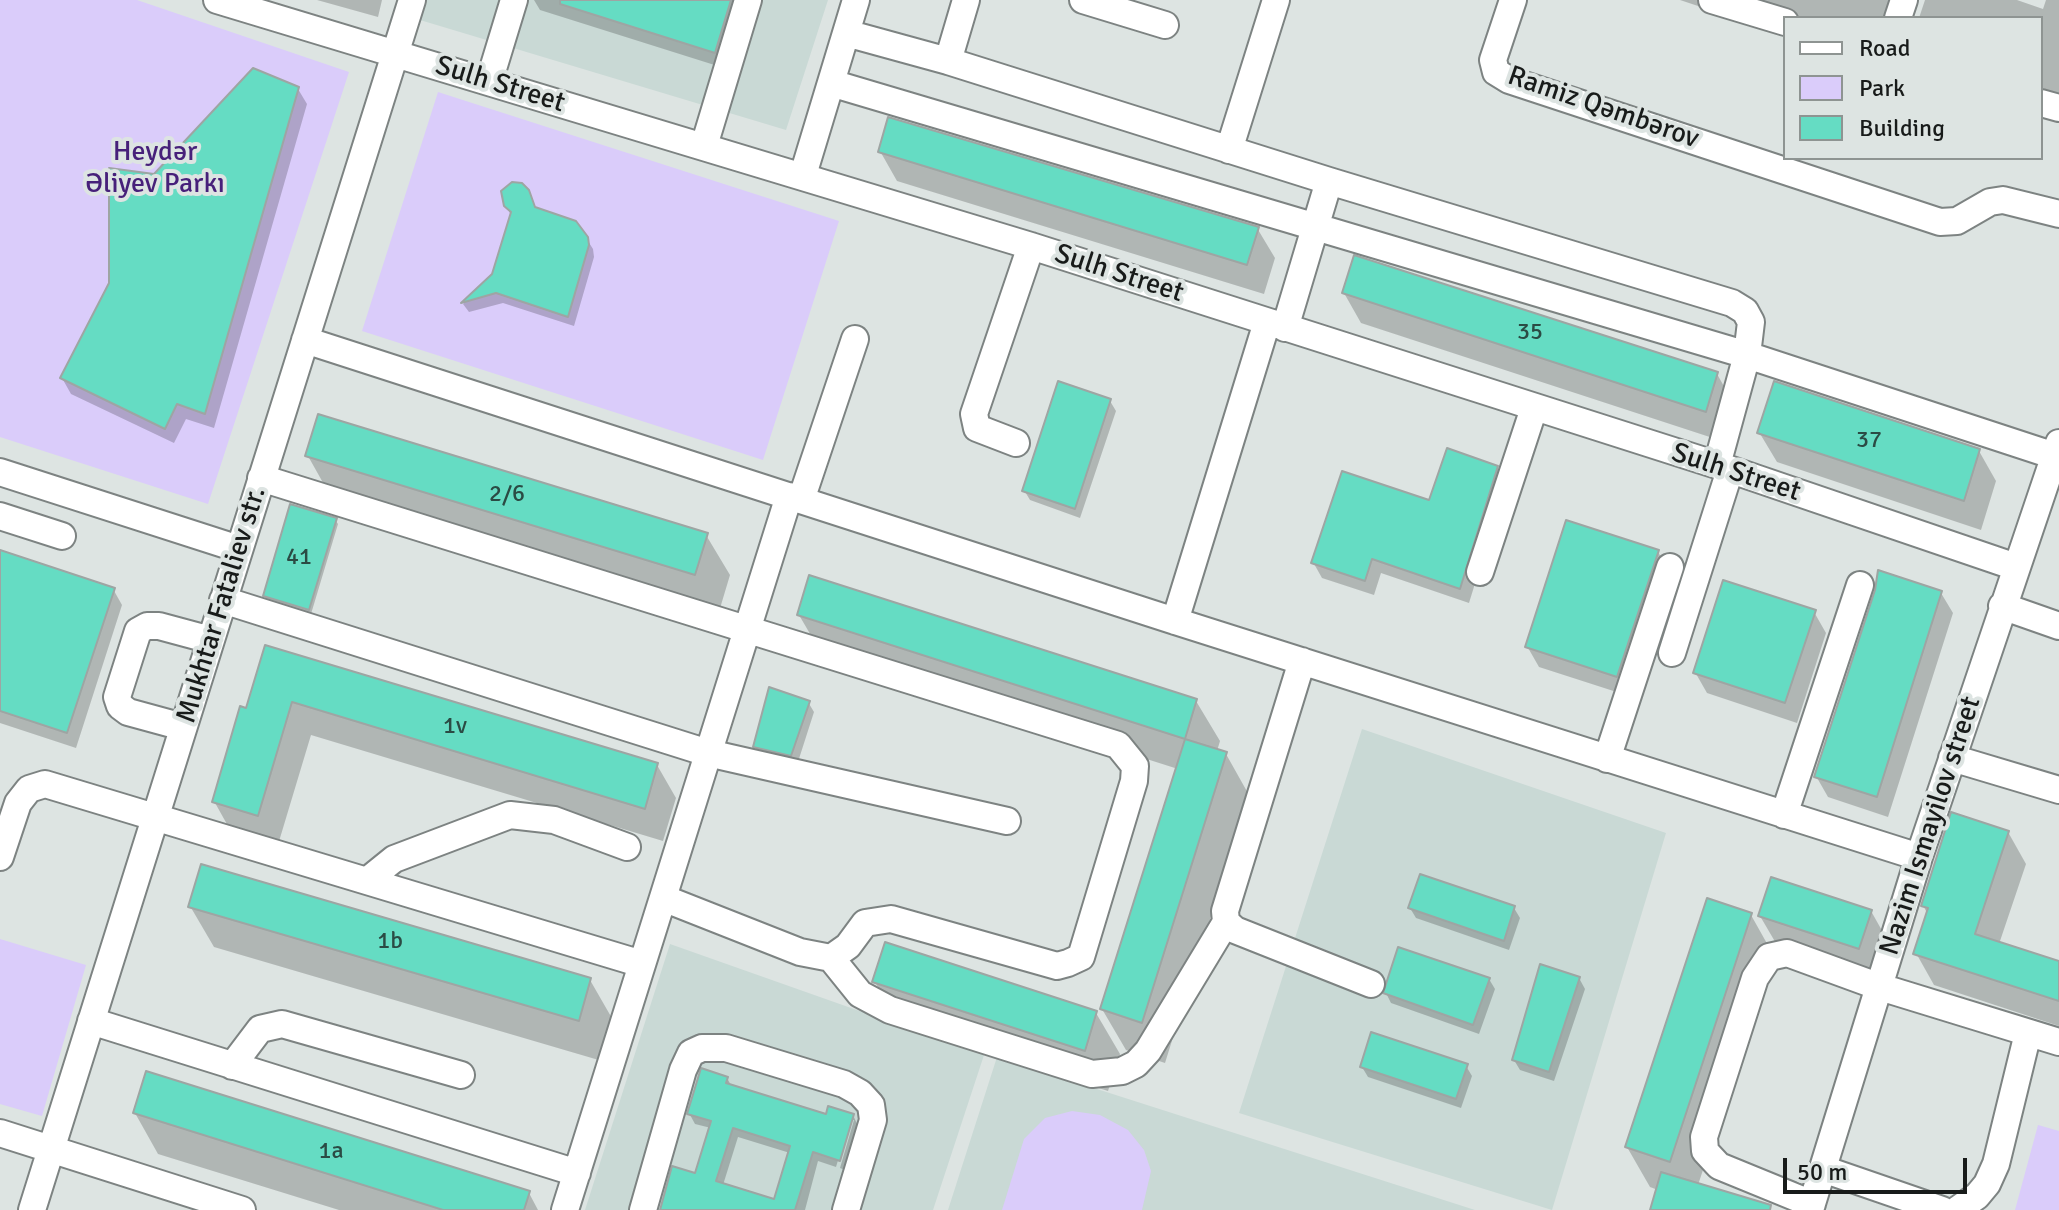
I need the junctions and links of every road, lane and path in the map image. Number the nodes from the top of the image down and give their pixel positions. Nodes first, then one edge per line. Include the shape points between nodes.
1 (217, 0) edge
2 (412, 0) edge
3 (514, 0) edge
4 (748, 0) edge
5 (856, 0) edge
6 (966, 0) edge
7 (1083, 0) edge
8 (1276, 0) edge
9 (1513, 0) edge
10 (1712, 0) edge
11 (1783, 21) edge
12 (1165, 25) dead end
13 (846, 33) junction
14 (395, 54) junction
15 (948, 61) junction
16 (489, 82) junction
17 (831, 83) junction
18 (704, 146) junction
19 (1229, 150) junction
20 (1783, 160) edge
21 (803, 175) junction
22 (1329, 181) junction
23 (2059, 214) edge
24 (1316, 227) junction
25 (1031, 246) junction
26 (1276, 325) junction
27 (855, 339) dead end
28 (305, 340) junction
29 (1747, 355) junction
30 (1534, 408) junction
31 (1016, 443) dead end
32 (2057, 449) edge
33 (1723, 468) junction
34 (0, 472) edge
35 (261, 478) junction
36 (795, 498) junction
37 (0, 516) edge
38 (62, 536) dead end
39 (239, 549) junction
40 (1670, 567) dead end
41 (2016, 567) junction
42 (1480, 572) dead end
43 (1860, 585) dead end
44 (223, 600) junction
45 (2002, 606) junction
46 (1175, 621) junction
47 (2059, 626) edge
48 (747, 628) junction
49 (211, 640) junction
50 (1672, 653) dead end
51 (1302, 661) junction
52 (183, 727) junction
53 (708, 753) junction
54 (1952, 758) junction
55 (1607, 759) junction
56 (2059, 790) edge
57 (1784, 815) junction
58 (155, 816) junction
59 (1007, 821) dead end
60 (627, 847) dead end
61 (0, 857) edge
62 (1919, 857) junction
63 (368, 880) junction
64 (663, 898) junction
65 (1226, 922) junction
66 (831, 958) junction
67 (642, 964) junction
68 (1371, 984) dead end
69 (1880, 987) junction
70 (91, 1021) junction
71 (2028, 1033) junction
72 (2059, 1042) edge
73 (232, 1066) junction
74 (461, 1075) dead end
75 (0, 1133) edge
76 (51, 1148) junction
77 (1823, 1169) junction
78 (577, 1173) junction
79 (1811, 1207) edge
80 (32, 1210) edge
81 (242, 1210) edge
82 (565, 1210) edge
83 (643, 1210) edge
84 (846, 1210) edge
85 (1942, 1210) edge
86 (1957, 1210) edge

1 - 14 street, Sulh Street
2 - 14 street, Mukhtar Fataliev str.
3 - 16 street
4 - 18 street
5 - 13 street
6 - 15 street
7 - 12 street
8 - 19 street
9 - 20 street, Ramiz Qəmbərov via 1493,60 1496,72 1509,80
10 - 11 street
13 - 15 street
13 - 17 street
14 - 16 street, Sulh Street
14 - 28 street, Mukhtar Fataliev str.
15 - 19 street
16 - 18 street, Sulh Street
17 - 21 street
17 - 24 street
18 - 21 street, Sulh Street
19 - 22 street
20 - 23 street, Ramiz Qəmbərov via 1940,222 1957,221 2003,200
21 - 25 street, Sulh Street
22 - 24 street
22 - 29 street via 1732,303 1751,322
24 - 26 street
24 - 29 street
25 - 26 street, Sulh Street
25 - 31 street via 974,414 977,428
26 - 30 street, Sulh Street
26 - 46 street
27 - 36 street
28 - 35 street, Mukhtar Fataliev str.
28 - 36 street
29 - 32 street
29 - 33 street
30 - 33 street, Sulh Street
30 - 42 street
32 - 41 street, Nazim Ismayilov street
33 - 41 street, Sulh Street
33 - 50 street
34 - 39 street
35 - 39 street, Mukhtar Fataliev str.
35 - 48 street
36 - 46 street
36 - 48 street
37 - 38 street
39 - 44 street, Mukhtar Fataliev str.
40 - 55 street
41 - 45 street, Nazim Ismayilov street
43 - 57 street
44 - 49 street, Mukhtar Fataliev str.
44 - 53 street
45 - 47 street
45 - 54 street, Nazim Ismayilov street
46 - 51 street
48 - 53 street
48 - 66 street via 1118,745 1135,766 1081,957 1057,966 891,919 865,923
49 - 52 street, Mukhtar Fataliev str.
49 - 52 street via 159,626 138,631 117,697 120,706
51 - 55 street
51 - 65 street via 1228,898
52 - 58 street, Mukhtar Fataliev str.
53 - 59 street
53 - 64 street
54 - 56 street
54 - 62 street, Nazim Ismayilov street
55 - 57 street
57 - 62 street
58 - 61 street via 45,784 29,789 18,803
58 - 63 street
58 - 70 street, Mukhtar Fataliev str.
60 - 63 street via 554,820 510,815 394,859
62 - 69 street, Nazim Ismayilov street
63 - 67 street
64 - 66 street via 800,952
64 - 67 street
65 - 66 street via 1148,1051 1122,1071 1092,1074 890,1010 860,994
65 - 68 street
67 - 78 street
69 - 71 street
69 - 77 street, Nazim Ismayilov street
69 - 79 street via 1787,953 1769,957 1755,978 1704,1137 1705,1151 1719,1166
70 - 73 street
70 - 76 street, Mukhtar Fataliev str.
71 - 72 street
71 - 86 street via 1996,1164 1977,1196
73 - 74 street via 260,1029 282,1024
73 - 78 street
75 - 76 street
76 - 80 street, Mukhtar Fataliev str.
76 - 81 street
77 - 79 street, Nazim Ismayilov street
77 - 85 street
78 - 82 street
83 - 84 street via 691,1053 726,1048 844,1084 871,1105 873,1120

